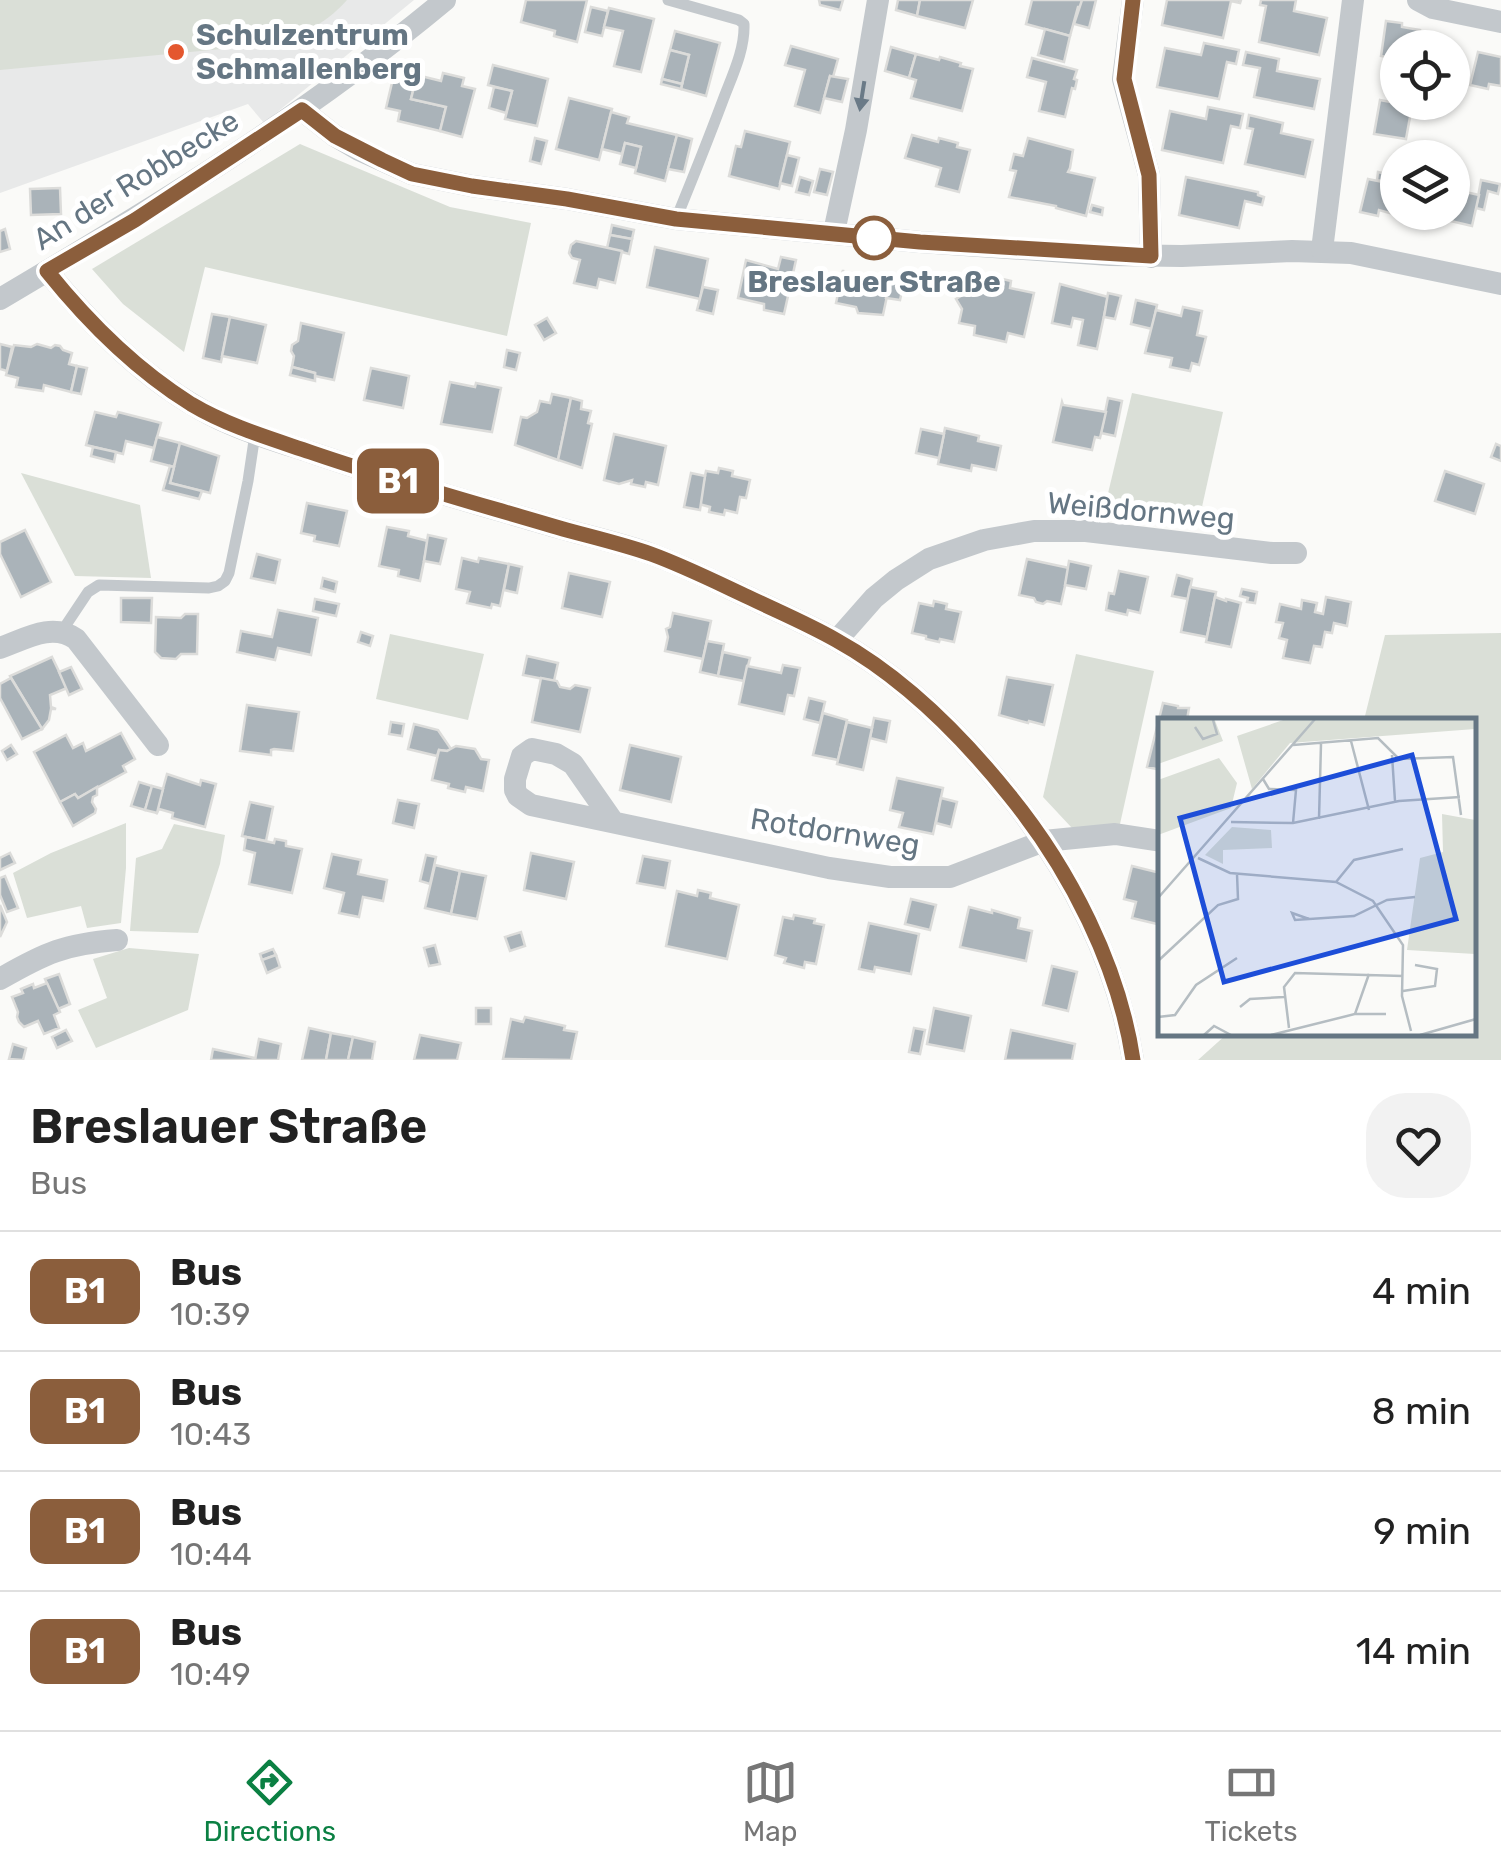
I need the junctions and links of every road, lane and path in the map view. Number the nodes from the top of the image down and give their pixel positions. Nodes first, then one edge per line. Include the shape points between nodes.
1 (444, 0) edge
2 (668, 0) edge
3 (878, 0) edge
4 (1133, 0) edge
5 (1353, 0) edge
6 (1418, 0) edge
7 (1501, 22) edge
8 (302, 110) junction
9 (676, 219) junction
10 (834, 232) junction
11 (1322, 250) junction
12 (1151, 256) junction
13 (47, 271) junction
14 (1501, 284) edge
15 (0, 299) edge
16 (255, 434) junction
17 (1296, 553) dead end
18 (62, 631) junction
19 (837, 640) junction
20 (0, 648) edge
21 (158, 745) dead end
22 (612, 820) dead end
23 (1158, 841) edge
24 (1044, 842) junction
25 (117, 940) dead end
26 (0, 979) edge
27 (1134, 1060) edge

1 - 8 street, An der Robbecke
2 - 9 lane via 739,20 745,29
3 -> 10 street
4 - 12 street via 1124,79 1149,175
5 - 11 street
6 - 7 street
8 - 9 street via 359,150 412,174
8 - 13 street, An der Robbecke
9 - 10 street
10 - 12 street
11 - 12 street
11 - 14 street
13 - 15 street, An der Robbecke
13 - 16 street via 100,332 152,376
16 - 18 lane via 225,581 209,588 99,585
16 - 19 street via 650,554
17 - 19 street, Weißdornweg via 1086,530 984,540 929,559 896,580
18 - 20 street
18 - 21 street via 76,639
19 - 24 street via 885,672 956,736
22 - 24 street, Rotdornweg via 890,878 950,876
23 - 24 street, Rotdornweg via 1114,834
24 - 27 street via 1118,991
25 - 26 street via 61,948

